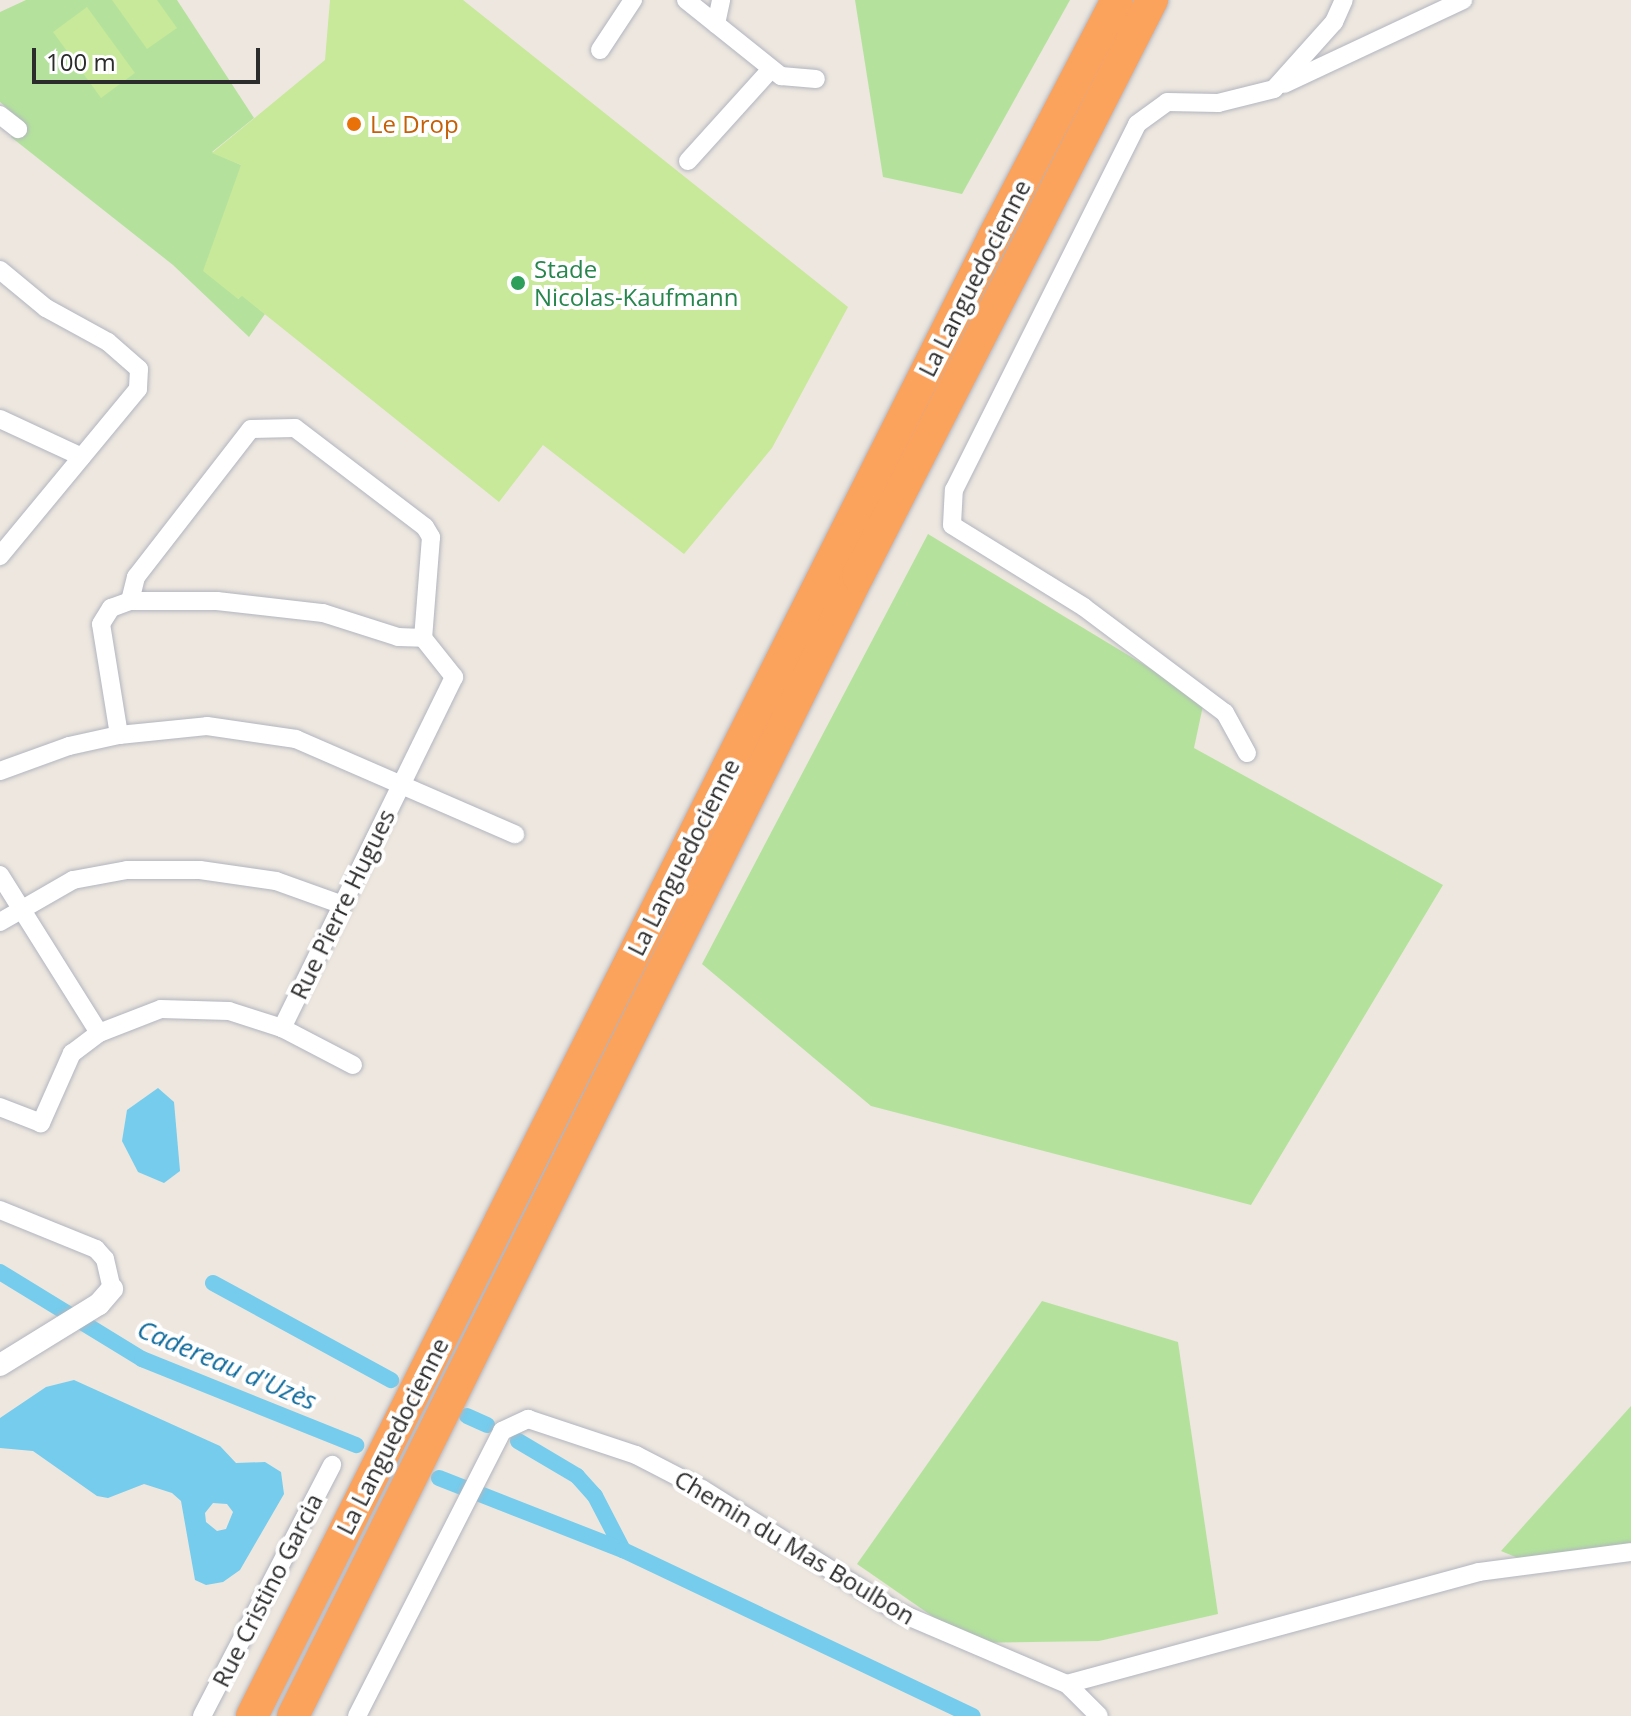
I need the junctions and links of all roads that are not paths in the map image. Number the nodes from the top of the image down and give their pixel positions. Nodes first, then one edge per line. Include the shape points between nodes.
1 (633, 0) edge
2 (686, 0) edge
3 (721, 0) edge
4 (1117, 0) edge
5 (1152, 0) edge
6 (1344, 0) edge
7 (1463, 0) edge
8 (716, 24) junction
9 (600, 50) dead end
10 (771, 69) junction
11 (816, 79) dead end
12 (1274, 89) junction
13 (0, 115) edge
14 (18, 129) dead end
15 (688, 161) dead end
16 (0, 270) edge
17 (0, 419) edge
18 (82, 457) junction
19 (0, 556) edge
20 (130, 601) junction
21 (423, 638) junction
22 (119, 735) junction
23 (1247, 753) dead end
24 (0, 771) edge
25 (401, 781) junction
26 (515, 834) dead end
27 (0, 875) edge
28 (343, 905) junction
29 (21, 909) junction
30 (0, 922) edge
31 (282, 1028) junction
32 (99, 1033) junction
33 (353, 1065) dead end
34 (0, 1107) edge
35 (0, 1210) edge
36 (112, 1289) joint
37 (0, 1365) edge
38 (332, 1465) dead end
39 (1631, 1552) edge
40 (1067, 1684) junction
41 (202, 1716) edge
42 (252, 1716) edge
43 (293, 1716) edge
44 (357, 1716) edge
45 (1099, 1716) edge

1 - 9 street
2 - 8 street
3 - 8 street
4 - 42 highway, La Languedocienne
5 - 43 highway, La Languedocienne via 858,576
6 - 12 street via 1334,22
7 - 12 street
8 - 10 street
10 - 11 street via 791,80
10 - 15 street
12 - 23 street via 1218,103 1167,102 1137,124 954,490 952,525 1084,607 1225,713
13 - 14 street
16 - 18 street via 46,308 108,342 139,369 138,389
17 - 18 street
18 - 19 street
20 - 21 street via 217,601 323,613 398,637
20 - 21 street via 136,577 251,429 272,425 295,428 425,527 431,537
20 - 22 street via 111,608 101,624
21 - 25 street, Rue Pierre Hugues via 454,677
22 - 24 street
22 - 25 street via 207,726 296,739
25 - 26 street
25 - 28 street, Rue Pierre Hugues
27 - 29 street
28 - 29 street via 276,881 200,870 127,870 73,880
28 - 31 street, Rue Pierre Hugues
29 - 30 street
29 - 32 street
31 - 32 street via 229,1011 194,1007 161,1009
31 - 33 street
32 - 34 street via 72,1053 41,1123
35 - 36 street via 96,1249 105,1259
36 - 37 street via 99,1304
38 - 41 street, Rue Cristino Garcia
39 - 40 street via 1479,1572
40 - 44 street, Chemin du Mas Boulbon via 898,1612 702,1489 636,1455 528,1419 502,1431
40 - 45 street

